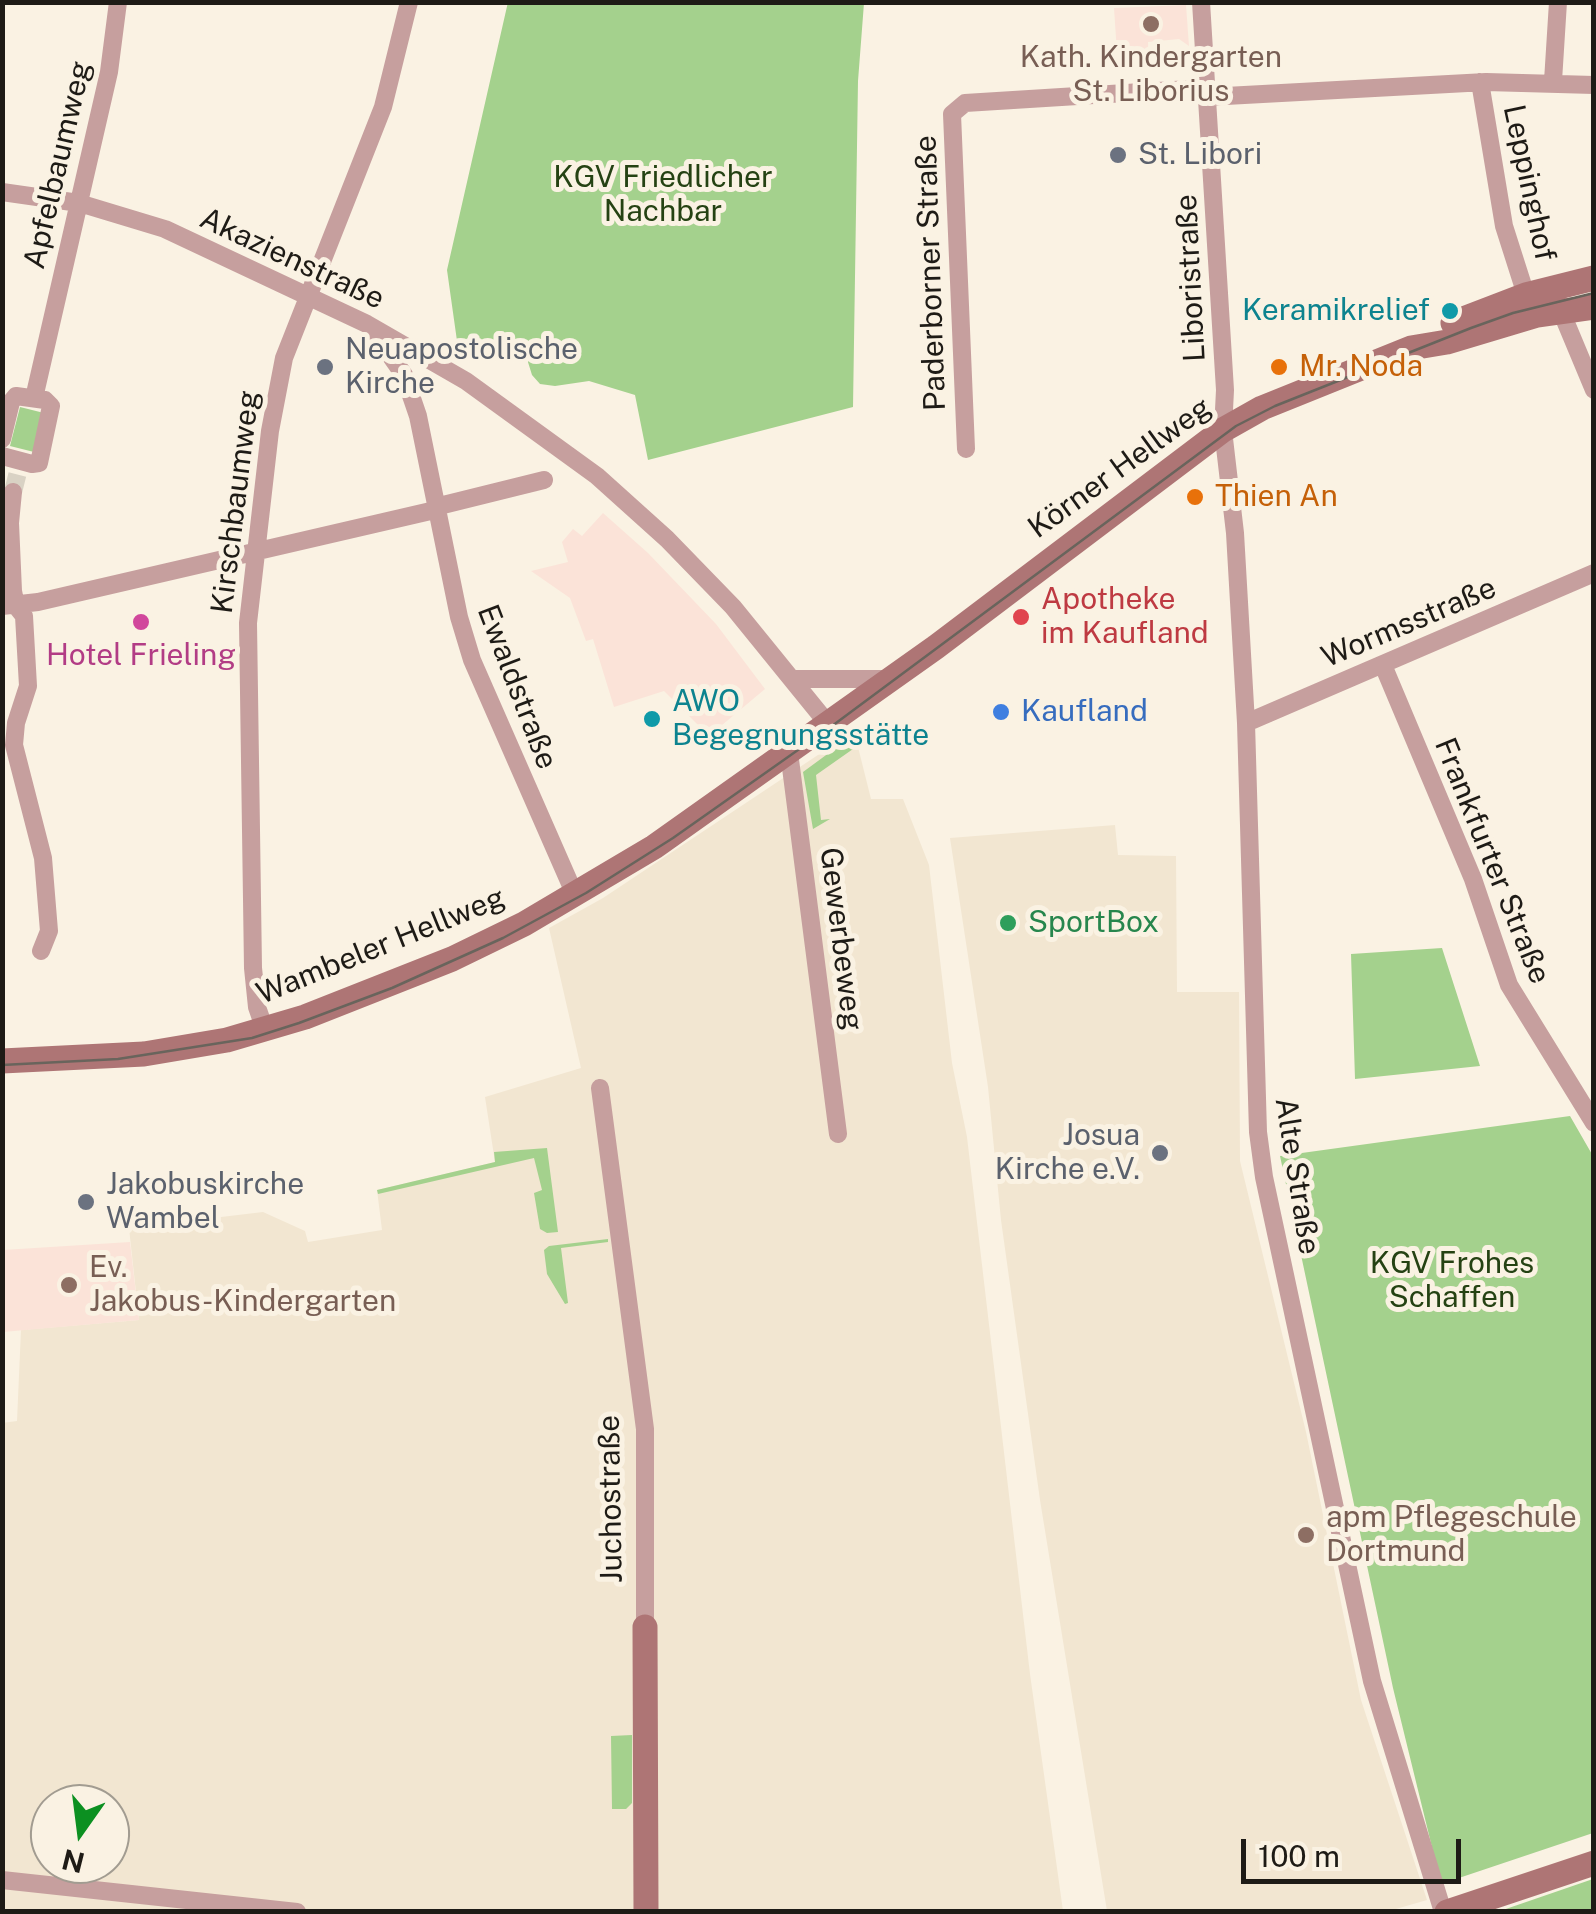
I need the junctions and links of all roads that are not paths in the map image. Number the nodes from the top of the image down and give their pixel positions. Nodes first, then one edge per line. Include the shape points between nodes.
1 (118, 2) edge
2 (409, 2) edge
3 (1201, 2) edge
4 (1558, 2) edge
5 (1480, 82) junction
6 (1553, 82) junction
7 (1594, 85) edge
8 (1206, 92) junction
9 (2, 192) edge
10 (79, 204) junction
11 (1594, 278) edge
12 (306, 294) junction
13 (1526, 295) junction
14 (1594, 307) edge
15 (1562, 311) junction
16 (367, 324) junction
17 (1410, 348) junction
18 (429, 358) junction
19 (404, 375) junction
20 (1594, 390) edge
21 (34, 398) junction
22 (1223, 430) junction
23 (2, 439) edge
24 (966, 449) dead end
25 (13, 463) tunnel mouth
26 (544, 480) dead end
27 (13, 492) tunnel mouth
28 (429, 510) junction
29 (254, 550) junction
30 (1594, 573) edge
31 (9, 606) edge
32 (1383, 665) junction
33 (793, 678) junction
34 (891, 679) junction
35 (1246, 723) junction
36 (828, 724) junction
37 (789, 752) junction
38 (575, 895) junction
39 (41, 951) dead end
40 (265, 1030) junction
41 (3, 1062) edge
42 (600, 1088) dead end
43 (1588, 1098) edge
44 (1594, 1123) edge
45 (838, 1134) dead end
46 (645, 1627) joint
47 (1594, 1863) edge
48 (2, 1880) edge
49 (297, 1912) edge
50 (646, 1912) edge
51 (1445, 1912) edge

1 - 10 street, Apfelbaumweg
2 - 12 street, Kirschbaumweg via 383,107
3 - 8 street, Liboristraße
4 - 6 street
5 - 6 street, Paderborner Straße
5 - 8 street, Paderborner Straße
5 - 13 street, Leppinghof via 1504,226
6 - 7 street, Paderborner Straße
8 - 22 street, Liboristraße
8 - 24 street, Paderborner Straße via 965,102 952,114
9 - 10 street, Akazienstraße
10 - 12 street, Akazienstraße via 165,230
10 - 21 street, Apfelbaumweg
11 - 13 main road, Körner Hellweg
12 - 16 street, Akazienstraße
12 - 29 street, Kirschbaumweg via 277,385
13 - 17 main road, Körner Hellweg via 1436,330
14 - 15 main road, Körner Hellweg
15 - 17 main road, Körner Hellweg
15 - 20 street
16 - 18 street, Akazienstraße
16 - 19 street, Ewaldstraße
17 - 22 main road, Körner Hellweg
18 - 19 street via 413,362
18 - 33 street, Akazienstraße via 597,476 733,607
19 - 28 street, Ewaldstraße via 418,416
21 - 23 street via 16,396 11,402
21 - 25 street via 53,411 40,463
22 - 34 main road, Körner Hellweg
22 - 35 street, Alte Straße
26 - 28 street
27 - 31 street
28 - 29 street
28 - 38 street, Ewaldstraße via 472,660
29 - 31 street
29 - 40 street, Kirschbaumweg via 248,623 250,895 257,1007
30 - 32 street, Wormsstraße
31 - 39 street via 24,616 28,686 14,745 43,858 48,931
32 - 35 street, Wormsstraße
32 - 43 street, Frankfurter Straße via 1473,879 1509,986
33 - 34 street
33 - 36 street, Akazienstraße
34 - 36 main road, Wambeler Hellweg
35 - 51 street, Alte Straße via 1254,1079 1264,1177 1372,1681
36 - 37 main road, Wambeler Hellweg
37 - 38 main road, Wambeler Hellweg
37 - 45 street, Gewerbeweg
38 - 40 main road, Wambeler Hellweg via 435,966
40 - 41 main road, Wambeler Hellweg via 144,1054
42 - 46 street, Juchostraße via 645,1429
43 - 44 street, Frankfurter Straße
46 - 50 main road, Juchostraße
47 - 51 main road
48 - 49 street

